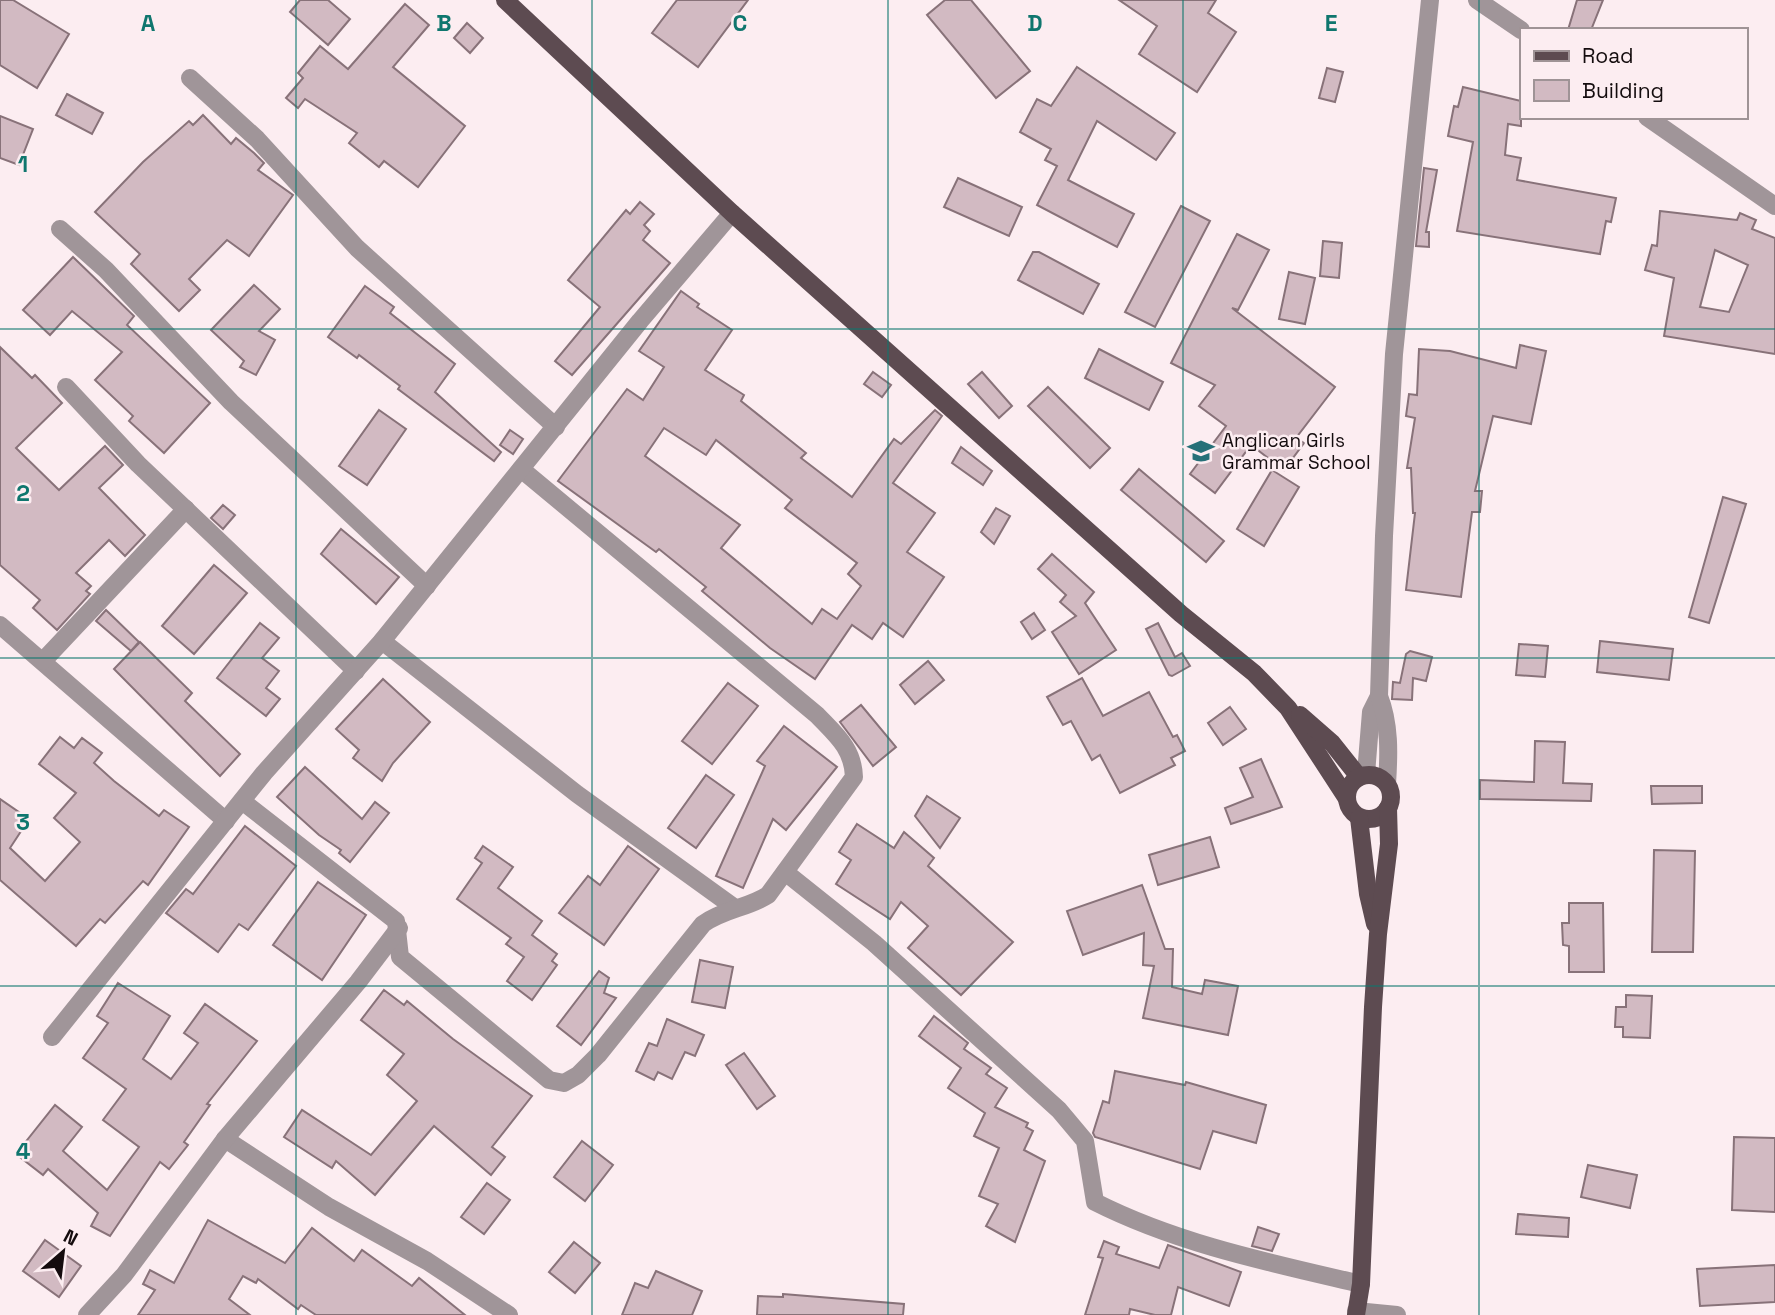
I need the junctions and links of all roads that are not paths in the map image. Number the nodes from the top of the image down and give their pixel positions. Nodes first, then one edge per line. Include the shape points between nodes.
1 (505, 0) edge
2 (1430, 0) edge
3 (1477, 0) edge
4 (1520, 29) edge
5 (190, 78) dead end
6 (1650, 119) edge
7 (1775, 206) edge
8 (732, 213) junction
9 (61, 229) dead end
10 (66, 387) dead end
11 (555, 427) junction
12 (522, 469) junction
13 (186, 509) junction
14 (426, 586) junction
15 (0, 625) edge
16 (382, 641) junction
17 (43, 661) junction
18 (356, 671) junction
19 (1379, 696) junction
20 (1288, 708) junction
21 (1362, 775) junction
22 (1387, 784) junction
23 (1346, 797) junction
24 (242, 801) junction
25 (1388, 808) junction
26 (1359, 818) junction
27 (226, 821) junction
28 (785, 872) junction
29 (734, 908) junction
30 (399, 928) junction
31 (1378, 934) junction
32 (52, 1037) dead end
33 (225, 1139) junction
34 (1361, 1284) junction
35 (99, 1307) edge
36 (1356, 1313) edge
37 (87, 1315) edge
38 (509, 1315) edge
39 (1397, 1315) edge

1 - 8 main road
2 - 19 street via 1394,354
3 - 4 street
5 - 11 street via 257,139 357,248
6 - 7 street
8 - 11 street
8 - 20 main road via 1181,614 1254,673
9 - 14 street via 231,402
10 - 13 street
11 - 12 street
12 - 14 street
12 - 28 street via 817,715 847,746 854,777
13 - 17 street
13 - 18 street
14 - 16 street
15 - 17 street
16 - 18 street
16 - 29 street via 577,794
17 - 27 street
18 - 24 street
19 - 21 street via 1371,712
19 - 22 street via 1389,756
20 - 21 main road via 1325,736
20 - 23 main road
21 - 22 main road via 1379,777
21 - 23 main road via 1347,789
22 - 25 main road
23 - 26 main road
24 - 27 street
24 - 30 street via 384,910
25 - 26 main road via 1376,819
25 - 31 main road via 1390,844
26 - 31 main road via 1367,894
27 - 32 street
28 - 29 street via 768,895
28 - 34 street via 874,943 1059,1110 1085,1141 1095,1202 1226,1252
29 - 30 street via 704,924 598,1055 564,1083 549,1080 400,957
30 - 33 street
31 - 34 main road
33 - 35 street
33 - 38 street
34 - 36 main road
35 - 37 street
36 - 39 street

